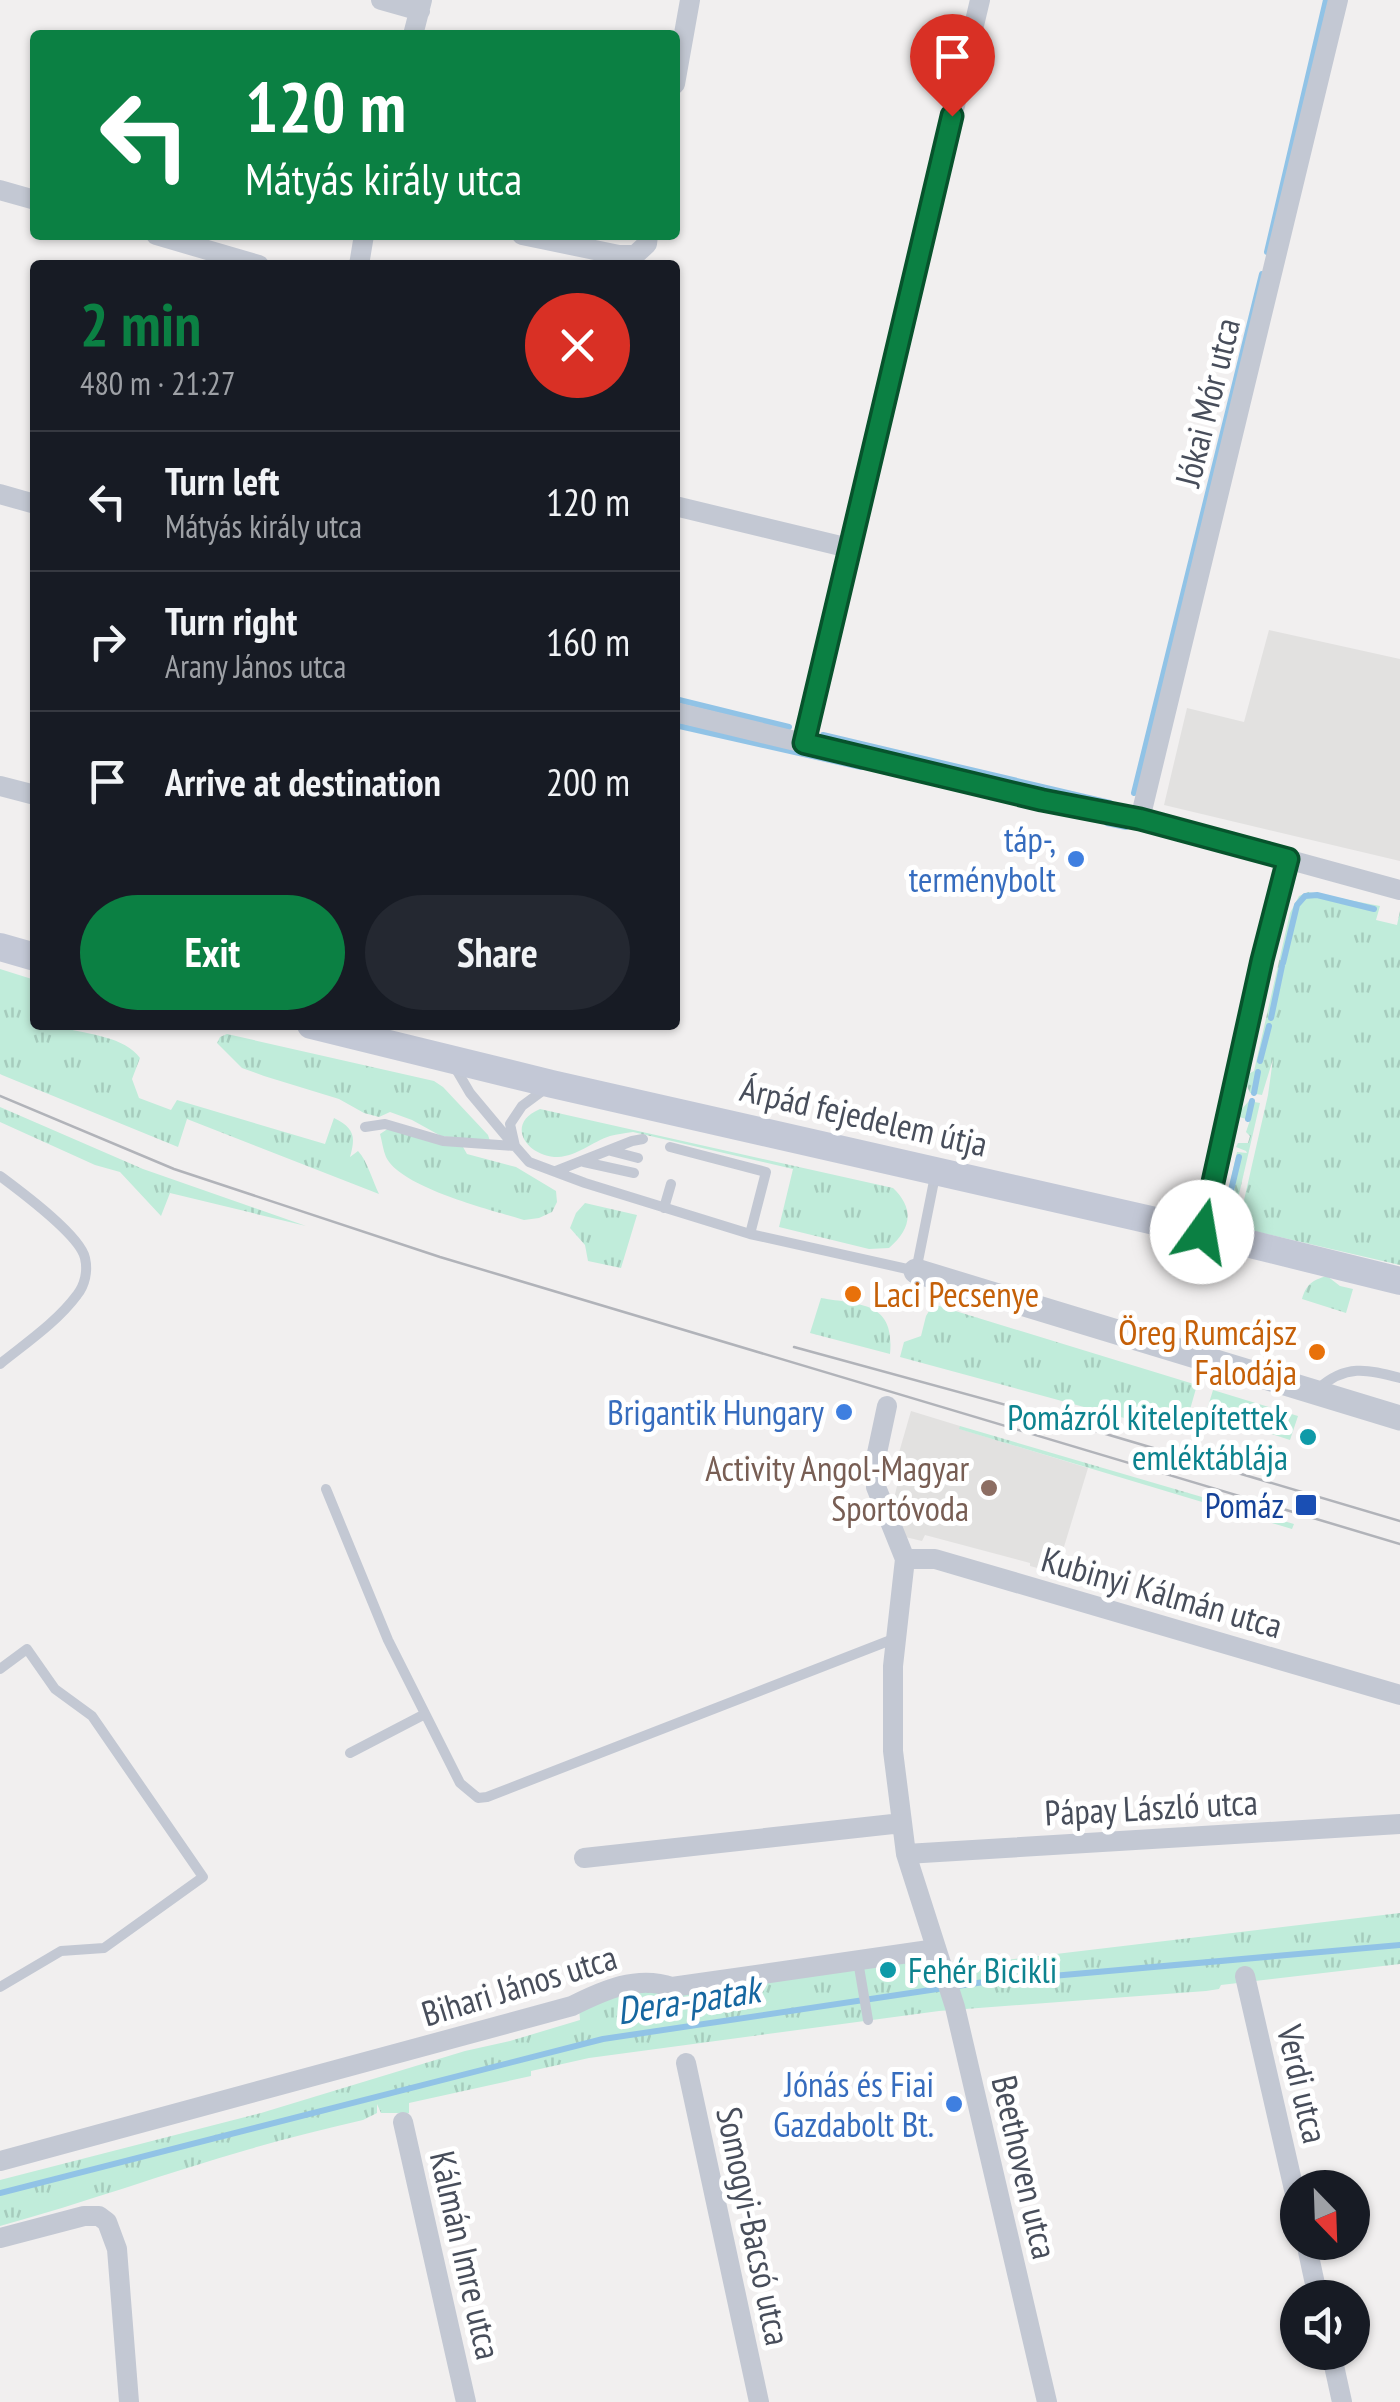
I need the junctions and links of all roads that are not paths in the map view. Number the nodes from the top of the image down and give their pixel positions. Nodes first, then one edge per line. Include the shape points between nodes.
1 (380, 0) edge
2 (690, 0) edge
3 (980, 0) edge
4 (1338, 0) edge
5 (421, 5) edge
6 (414, 30) edge
7 (680, 56) edge
8 (0, 190) edge
9 (30, 199) edge
10 (173, 240) edge
11 (545, 240) edge
12 (647, 240) edge
13 (242, 260) edge
14 (0, 494) edge
15 (30, 503) edge
16 (680, 507) edge
17 (849, 548) junction
18 (680, 713) edge
19 (804, 743) junction
20 (0, 786) edge
21 (30, 795) edge
22 (1140, 819) junction
23 (1288, 859) junction
24 (1400, 890) edge
25 (0, 947) edge
26 (30, 956) edge
27 (331, 1030) edge
28 (450, 1059) junction
29 (552, 1084) junction
30 (365, 1127) dead end
31 (643, 1140) dead end
32 (515, 1146) junction
33 (610, 1150) junction
34 (676, 1150) dead end
35 (638, 1158) dead end
36 (582, 1161) junction
37 (936, 1170) junction
38 (555, 1172) junction
39 (634, 1173) dead end
40 (0, 1176) edge
41 (671, 1184) dead end
42 (664, 1208) junction
43 (1202, 1232) junction
44 (750, 1234) junction
45 (916, 1271) junction
46 (1400, 1282) edge
47 (0, 1364) edge
48 (1400, 1378) edge
49 (1314, 1392) junction
50 (888, 1406) dead end
51 (1400, 1418) edge
52 (326, 1489) dead end
53 (905, 1558) junction
54 (896, 1638) junction
55 (0, 1669) edge
56 (1400, 1695) edge
57 (425, 1714) junction
58 (350, 1753) dead end
59 (902, 1822) junction
60 (1400, 1824) edge
61 (906, 1854) junction
62 (584, 1858) dead end
63 (936, 1949) junction
64 (858, 1960) junction
65 (1245, 1976) dead end
66 (0, 1987) edge
67 (868, 2020) dead end
68 (686, 2063) dead end
69 (404, 2122) dead end
70 (0, 2160) edge
71 (1290, 2170) edge
72 (0, 2238) edge
73 (1335, 2370) edge
74 (129, 2402) edge
75 (466, 2402) edge
76 (759, 2402) edge
77 (1047, 2402) edge
78 (1342, 2402) edge

1 - 5 street
2 - 7 street
3 - 17 street
4 - 22 street, Jókai Mór utca
5 - 6 street
8 - 9 street
10 - 13 street
11 - 12 street via 619,256 635,254
14 - 15 street
16 - 17 street
17 - 19 street
18 - 19 street
19 - 22 street
20 - 21 street
22 - 23 street
23 - 24 street
23 - 43 street
25 - 26 main road
27 - 28 main road, Árpád fejedelem útja
28 - 29 main road, Árpád fejedelem útja
28 - 32 lane
29 - 32 lane via 514,1114
29 - 37 main road, Árpád fejedelem útja
30 - 32 lane via 385,1124 443,1142
31 - 33 lane
32 - 38 lane via 528,1162
33 - 35 lane
33 - 36 lane
34 - 44 lane via 766,1172
36 - 38 lane
36 - 39 lane
37 - 43 main road, Árpád fejedelem útja
37 - 45 lane
38 - 42 lane
40 - 47 lane via 80,1246 86,1274 64,1310
41 - 42 lane
42 - 44 lane
43 - 46 main road, Árpád fejedelem útja
44 - 45 lane
45 - 49 street
48 - 49 lane via 1352,1372 1331,1377
49 - 51 street
50 - 53 street via 876,1487
52 - 57 lane
53 - 54 street
53 - 56 street, Kubinyi Kálmán utca via 936,1559
54 - 57 lane via 487,1797 478,1798 460,1782
54 - 59 street via 893,1751
55 - 66 lane via 27,1650 54,1689 92,1716 203,1877 104,1948 61,1951
57 - 58 lane
59 - 61 street
59 - 62 street
60 - 61 street, Pápay László utca
61 - 63 street
63 - 64 street, Bihari János utca
63 - 77 street, Beethoven utca
64 - 67 lane
64 - 70 street, Bihari János utca via 672,1987 653,1980 606,1989 572,2006
65 - 71 street, Verdi utca
68 - 76 street, Somogyi-Bacsó utca
69 - 75 street, Kálmán Imre utca
72 - 74 street via 84,2216 107,2222 118,2249
73 - 78 street

